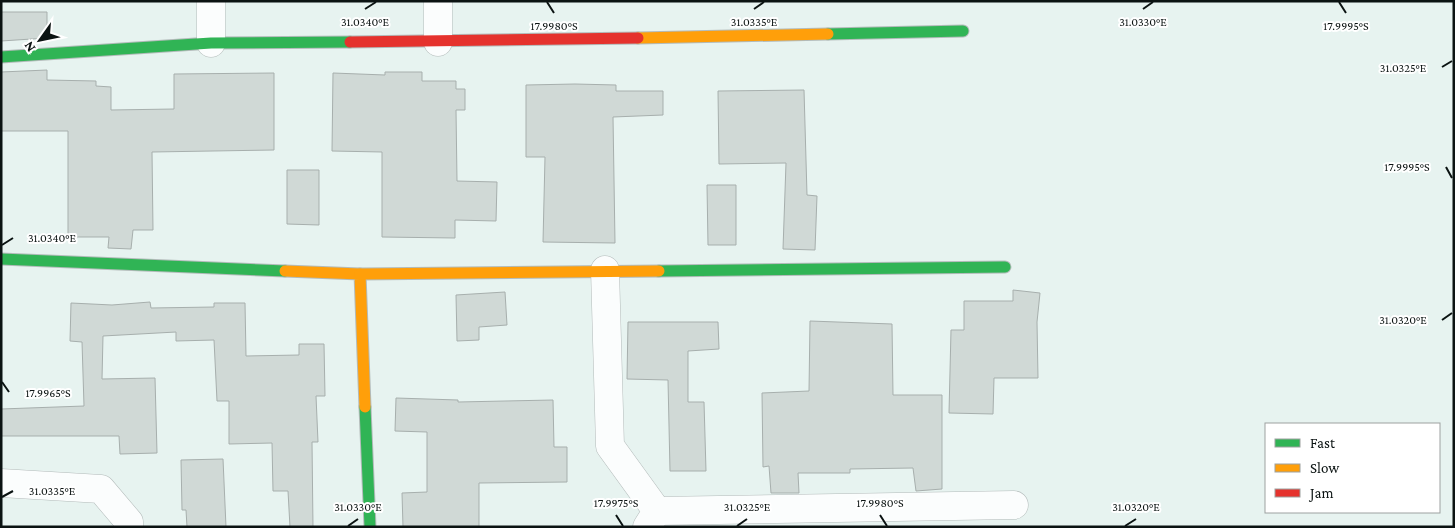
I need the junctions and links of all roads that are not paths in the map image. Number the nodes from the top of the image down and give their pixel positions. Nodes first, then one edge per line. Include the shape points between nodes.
1 (211, 1) edge
2 (438, 1) edge
3 (963, 31) dead end
4 (438, 42) junction
5 (210, 43) junction
6 (1, 57) edge
7 (1, 260) edge
8 (1005, 267) dead end
9 (605, 270) junction
10 (360, 274) junction
11 (1, 483) edge
12 (1014, 505) dead end
13 (652, 519) edge
14 (129, 527) edge
15 (370, 527) edge

1 - 5 street
2 - 4 street
3 - 4 street
4 - 5 street
5 - 6 street
7 - 10 street
8 - 9 street
9 - 10 street
9 - 13 street via 610,446
10 - 15 street
11 - 14 street via 101,489 129,522
12 - 13 street

